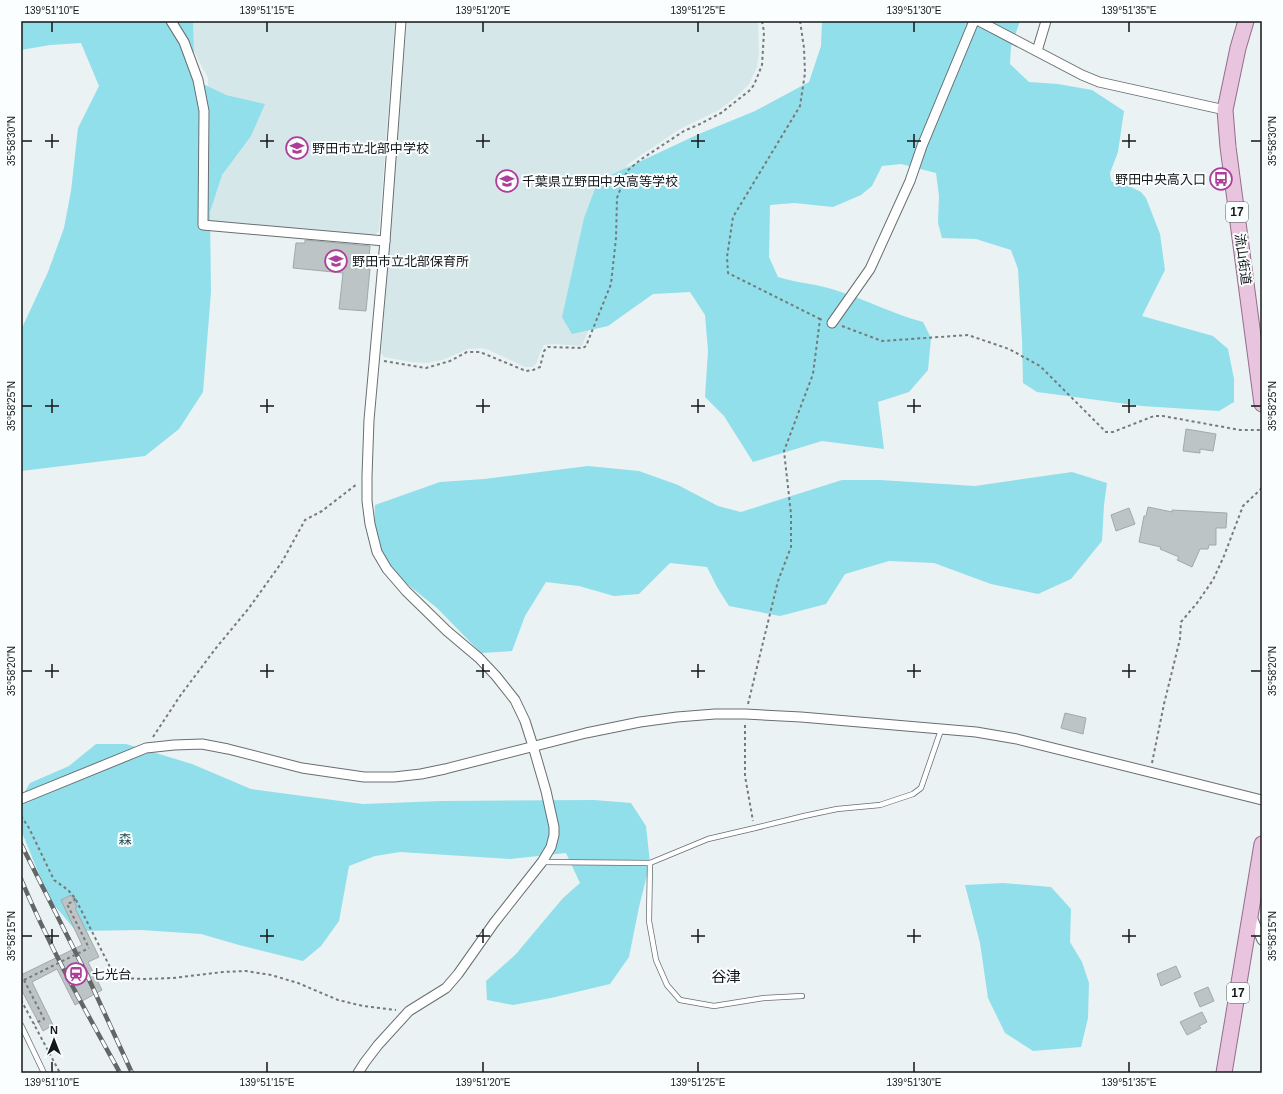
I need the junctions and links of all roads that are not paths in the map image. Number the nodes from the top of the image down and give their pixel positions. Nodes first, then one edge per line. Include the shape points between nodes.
1 (171, 21) edge
2 (401, 21) edge
3 (974, 21) edge
4 (979, 21) edge
5 (1046, 21) edge
6 (1246, 21) edge
7 (1037, 51) junction
8 (1225, 110) junction
9 (385, 241) junction
10 (832, 323) road end
11 (1262, 404) edge
12 (941, 730) junction
13 (533, 746) junction
14 (21, 799) edge
15 (1262, 800) edge
16 (1262, 844) edge
17 (542, 862) junction
18 (650, 863) junction
19 (1251, 914) junction
20 (1262, 940) edge
21 (802, 996) dead end
22 (21, 1024) edge
23 (44, 1073) edge
24 (358, 1073) edge
25 (1224, 1073) edge

1 - 9 street via 184,42 198,80 204,111 204,225
2 - 9 street
3 - 10 street via 910,181 870,269
4 - 7 street
5 - 7 street
6 - 8 main road, 流山街道 / 17
7 - 8 street via 1099,82
8 - 11 main road, 流山街道 / 17
9 - 13 street via 369,420 367,476 370,524 377,552 406,592 496,676 515,700 526,722
12 - 13 street via 745,714 640,722
12 - 15 street via 976,732 1017,739
12 - 18 lane via 921,788 913,794 880,805 824,812 708,838
13 - 14 street via 421,774 364,777 318,770 202,744 174,745 146,748
13 - 17 street via 554,827 551,847
16 - 19 main road, 17
17 - 18 lane
17 - 24 street via 446,988 409,1011
18 - 21 lane via 649,921 656,960 667,985 680,1000 714,1006 764,998
19 - 20 street
19 - 25 main road, 17
22 - 23 lane

